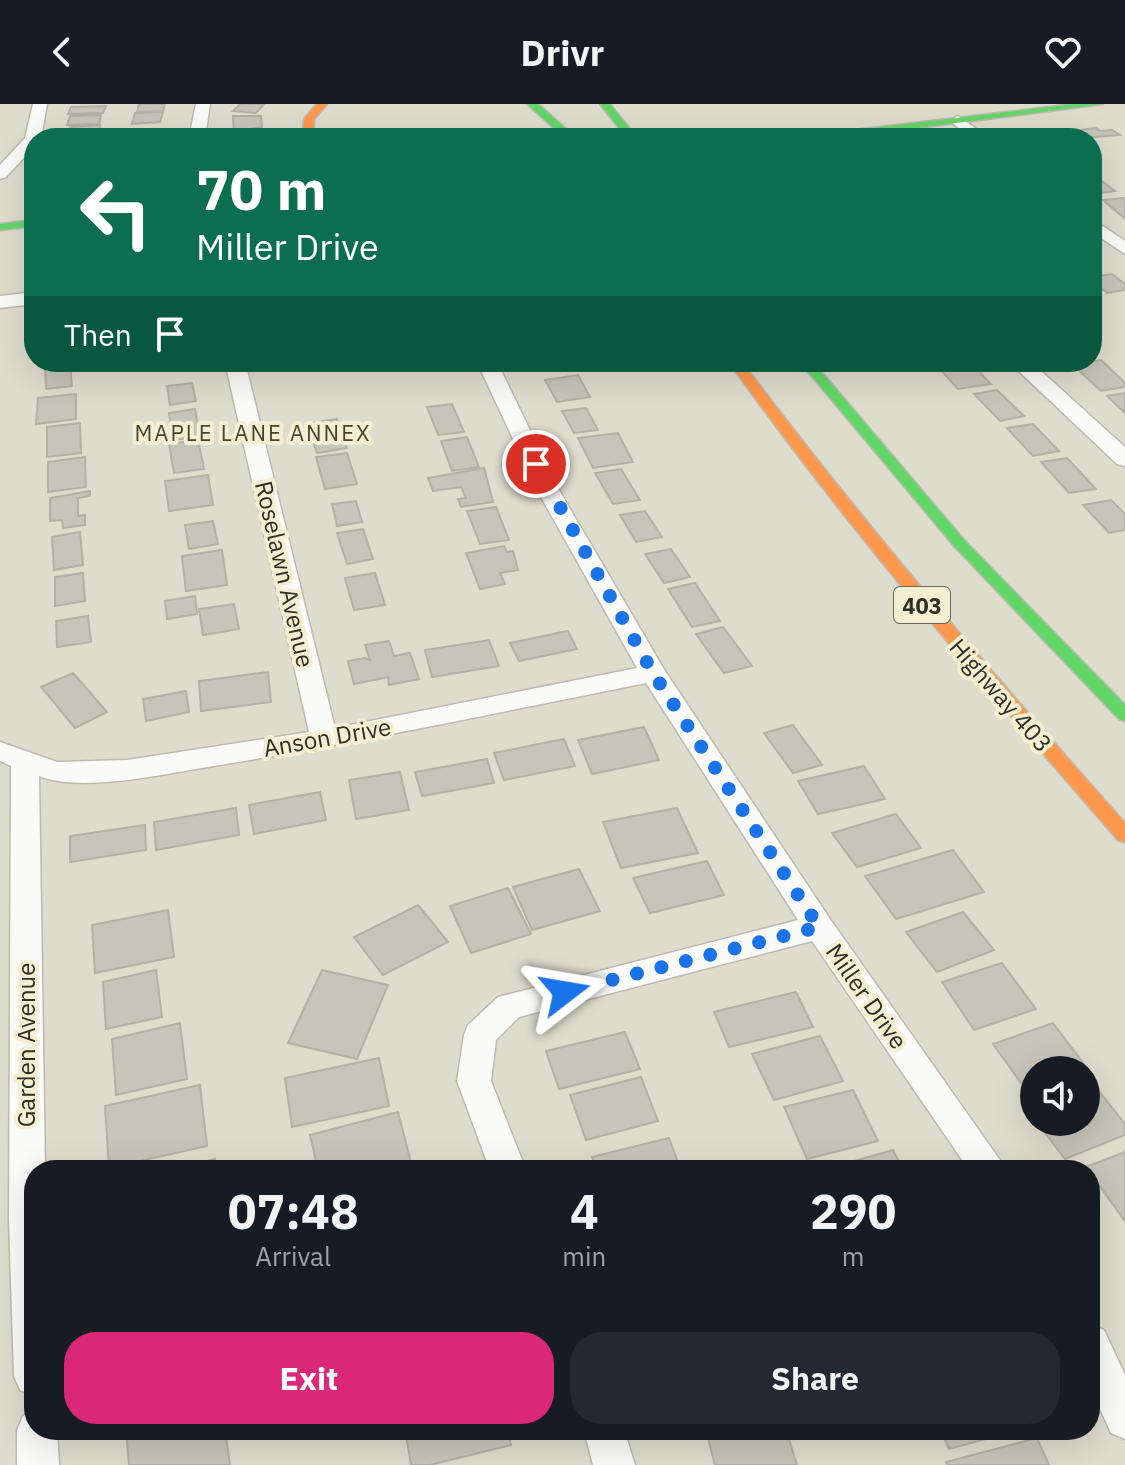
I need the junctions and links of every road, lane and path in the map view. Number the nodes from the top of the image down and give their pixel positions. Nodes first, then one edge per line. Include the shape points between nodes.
1 (40, 104) edge
2 (203, 104) edge
3 (322, 104) edge
4 (532, 104) edge
5 (551, 104) edge
6 (605, 104) edge
7 (1098, 104) edge
8 (35, 128) edge
9 (199, 128) edge
10 (306, 128) edge
11 (561, 128) edge
12 (567, 128) edge
13 (624, 128) edge
14 (993, 128) edge
15 (24, 149) edge
16 (0, 174) edge
17 (24, 224) edge
18 (0, 227) edge
19 (1102, 232) edge
20 (1125, 249) edge
21 (24, 299) edge
22 (0, 302) edge
23 (237, 372) edge
24 (492, 372) edge
25 (742, 372) edge
26 (814, 372) edge
27 (1030, 372) edge
28 (1125, 459) edge
29 (1014, 573) dead end
30 (653, 673) junction
31 (1125, 704) edge
32 (1125, 715) edge
33 (324, 739) junction
34 (13, 756) edge
35 (1125, 835) edge
36 (819, 927) junction
37 (504, 1160) edge
38 (982, 1160) edge
39 (13, 1223) edge
40 (24, 1303) edge
41 (1100, 1365) edge
42 (1125, 1419) edge
43 (37, 1440) edge
44 (607, 1440) edge
45 (38, 1465) edge
46 (614, 1465) edge

1 - 8 street
2 - 9 street
3 - 10 main road via 311,113
4 - 11 main road
5 - 12 main road
6 - 13 main road
7 - 14 main road
15 - 16 street
17 - 18 main road
19 - 20 street
21 - 22 street
23 - 33 street, Roselawn Avenue
24 - 30 street, Miller Drive via 548,490
25 - 35 main road, Highway 403 / 403 via 865,537
26 - 32 main road via 1039,630
27 - 28 street
29 - 31 main road
30 - 33 street, Anson Drive
30 - 36 street, Miller Drive
33 - 34 street, Anson Drive via 127,770 55,772
34 - 39 street, Garden Avenue
36 - 37 street via 509,1006 480,1035 474,1081
36 - 38 street, Miller Drive
39 - 40 street, Garden Avenue
41 - 42 street
43 - 45 street
44 - 46 street

